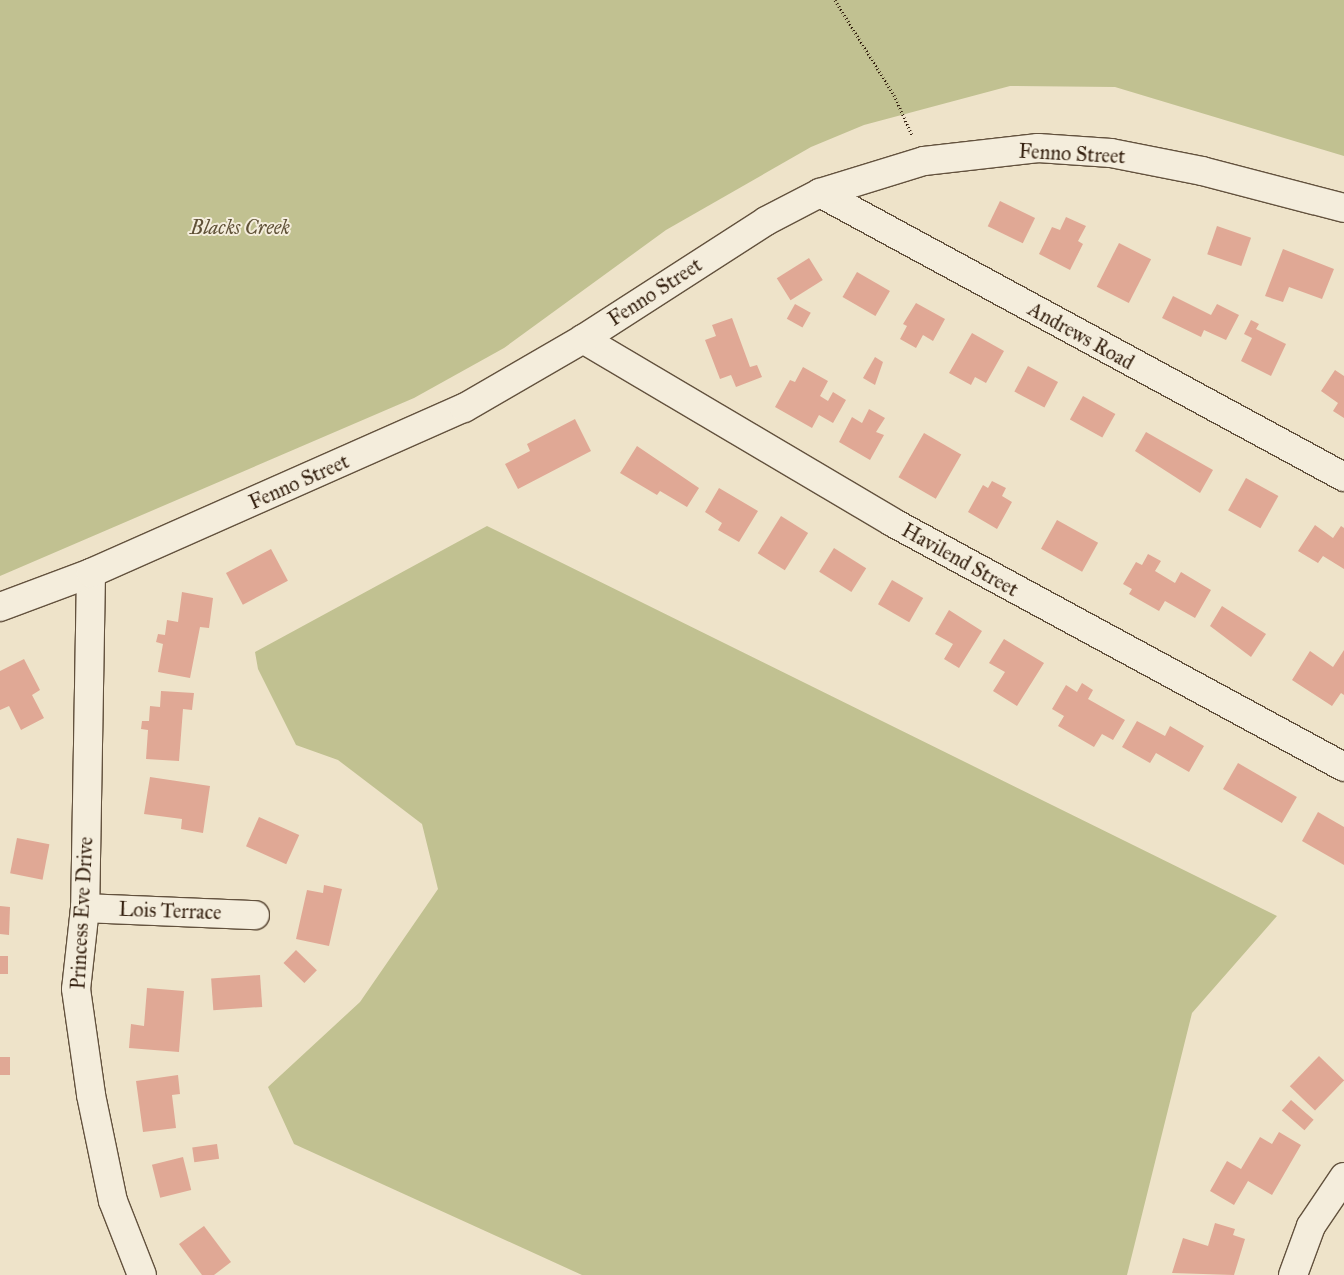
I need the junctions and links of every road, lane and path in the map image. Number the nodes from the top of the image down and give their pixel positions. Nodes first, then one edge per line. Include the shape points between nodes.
1 (835, 0) edge
2 (924, 161) junction
3 (820, 193) junction
4 (1344, 208) edge
5 (583, 339) junction
6 (1344, 478) edge
7 (91, 572) junction
8 (0, 607) edge
9 (1344, 767) edge
10 (85, 908) junction
11 (255, 915) dead end
12 (1344, 1177) edge
13 (142, 1275) edge
14 (1293, 1275) edge

1 - 2 path via 894,95
2 - 3 street, Fenno Street
2 - 4 street, Fenno Street via 1038,148 1111,153 1202,171
3 - 5 street, Fenno Street via 766,221
3 - 6 street, Andrews Road
5 - 7 street, Fenno Street via 464,408
5 - 9 street, Havilend Street via 892,522
7 - 8 street, Fenno Street
7 - 10 street, Princess Eve Drive
10 - 11 street, Lois Terrace
10 - 13 street, Princess Eve Drive via 76,989 90,1085 113,1201
12 - 14 street via 1311,1226

